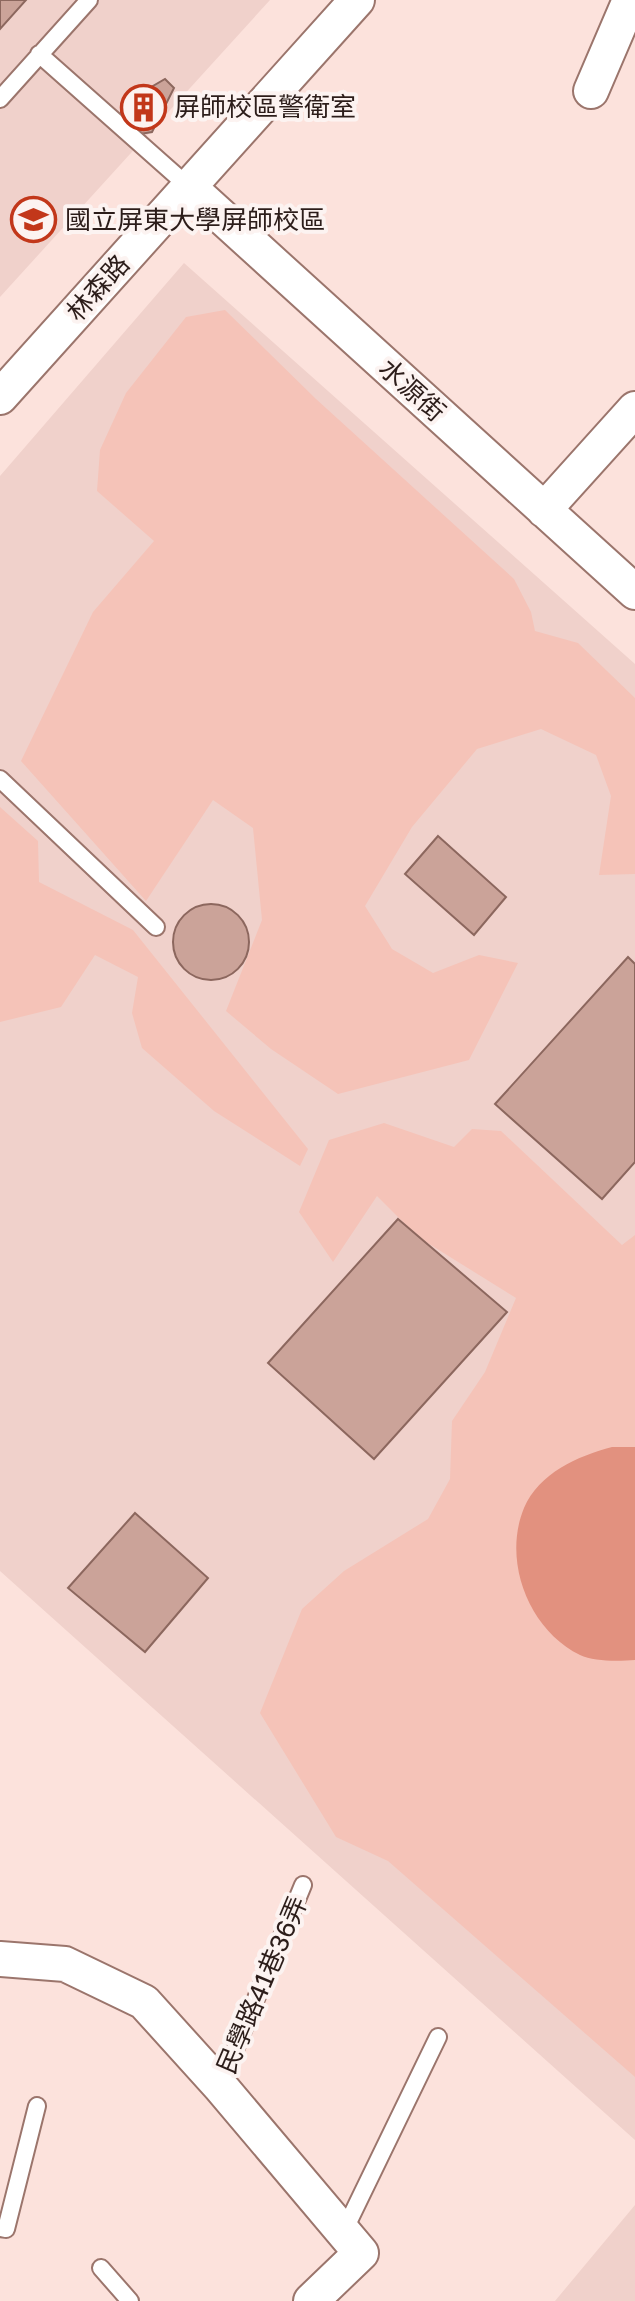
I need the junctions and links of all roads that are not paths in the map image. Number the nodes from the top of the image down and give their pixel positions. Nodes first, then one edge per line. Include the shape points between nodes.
1 (89, 0) edge
2 (357, 0) edge
3 (630, 0) edge
4 (39, 54) junction
5 (591, 91) dead end
6 (0, 99) edge
7 (189, 187) junction
8 (0, 397) edge
9 (635, 409) edge
10 (544, 510) junction
11 (635, 592) edge
12 (0, 779) edge
13 (156, 927) dead end
14 (303, 1885) dead end
15 (0, 1959) edge
16 (438, 2037) dead end
17 (220, 2086) junction
18 (37, 2106) dead end
19 (0, 2228) edge
20 (352, 2242) junction
21 (101, 2268) dead end
22 (130, 2301) edge
23 (311, 2301) edge

1 - 4 lane
2 - 7 street, 林森路
3 - 5 street
4 - 6 lane
4 - 7 lane
7 - 8 street, 林森路
7 - 10 street, 水源街
9 - 10 street
10 - 11 street, 水源街
12 - 13 lane
14 - 17 lane, 民學路41巷36弄
15 - 17 street, 民學路41巷36弄 via 65,1964 144,2002
16 - 20 lane
17 - 20 street, 民學路41巷36弄
18 - 19 lane via 6,2229
20 - 23 street
21 - 22 lane

